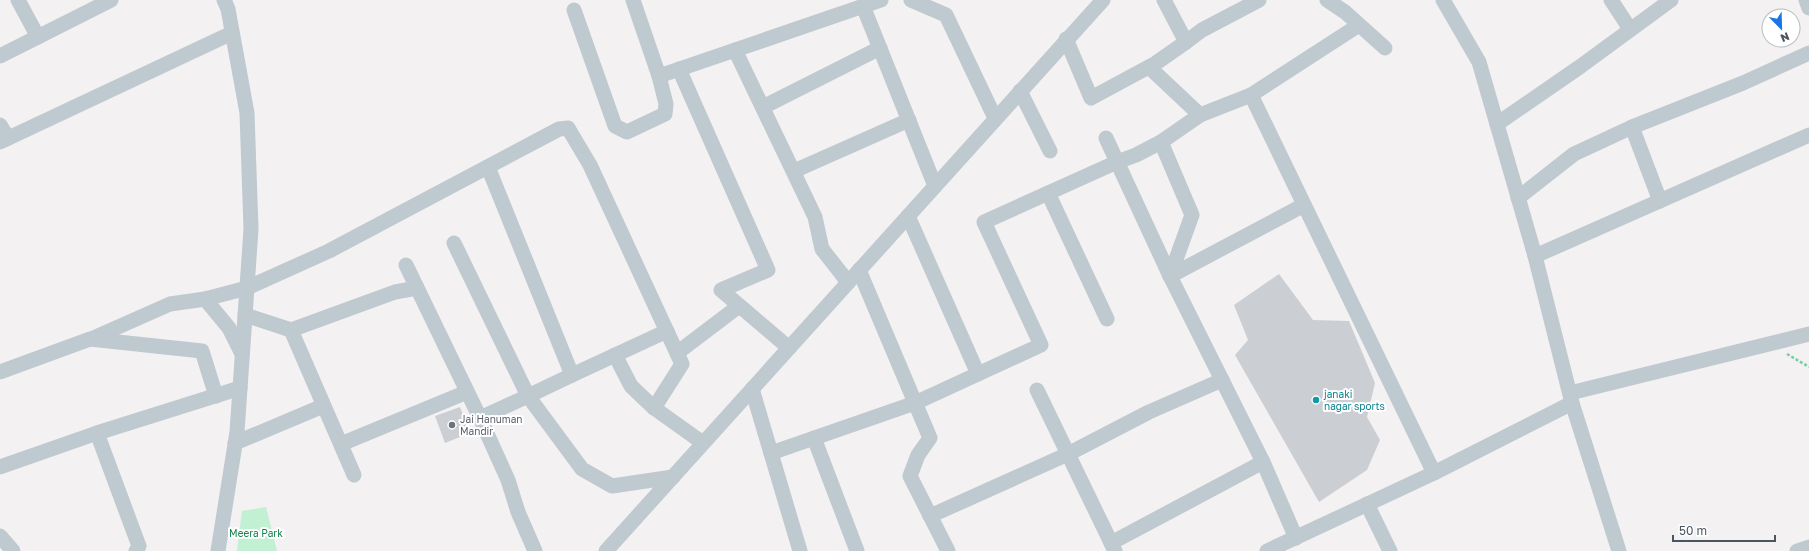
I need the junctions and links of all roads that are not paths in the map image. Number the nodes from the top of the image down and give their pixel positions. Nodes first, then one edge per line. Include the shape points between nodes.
1 (18, 0) edge
2 (224, 0) edge
3 (633, 0) edge
4 (911, 0) edge
5 (1103, 0) edge
6 (1164, 0) edge
7 (1260, 0) edge
8 (1327, 0) edge
9 (1443, 0) edge
10 (1611, 0) edge
11 (1671, 0) edge
12 (1806, 0) edge
13 (102, 2) edge
14 (874, 2) edge
15 (1809, 8) edge
16 (574, 10) dead end
17 (1359, 25) junction
18 (1630, 29) junction
19 (232, 33) junction
20 (38, 37) junction
21 (1066, 39) junction
22 (1186, 42) junction
23 (880, 48) junction
24 (1386, 48) dead end
25 (735, 50) junction
26 (1809, 53) edge
27 (0, 56) edge
28 (1149, 67) junction
29 (679, 69) junction
30 (659, 76) junction
31 (1020, 90) junction
32 (1251, 95) junction
33 (763, 107) junction
34 (1200, 115) junction
35 (995, 118) junction
36 (908, 120) junction
37 (0, 124) edge
38 (1497, 124) junction
39 (1632, 127) junction
40 (1809, 135) edge
41 (1106, 138) dead end
42 (4, 140) edge
43 (1161, 142) junction
44 (1050, 151) dead end
45 (1117, 162) junction
46 (488, 167) junction
47 (794, 171) junction
48 (935, 186) junction
49 (1048, 193) junction
50 (1518, 198) junction
51 (1660, 201) junction
52 (1304, 205) junction
53 (908, 216) junction
54 (454, 242) dead end
55 (1535, 256) junction
56 (406, 265) dead end
57 (859, 270) junction
58 (1170, 276) junction
59 (848, 282) junction
60 (247, 288) junction
61 (417, 288) junction
62 (205, 299) junction
63 (739, 306) junction
64 (245, 315) junction
65 (1107, 319) dead end
66 (291, 330) junction
67 (667, 331) junction
68 (1809, 334) edge
69 (90, 339) junction
70 (789, 348) junction
71 (677, 353) junction
72 (242, 355) junction
73 (615, 355) junction
74 (0, 372) edge
75 (978, 374) junction
76 (572, 375) junction
77 (1222, 380) junction
78 (240, 388) junction
79 (752, 389) junction
80 (1037, 390) dead end
81 (467, 392) junction
82 (216, 396) junction
83 (528, 396) junction
84 (1571, 398) junction
85 (915, 403) junction
86 (323, 406) junction
87 (654, 408) junction
88 (480, 418) junction
89 (97, 433) junction
90 (814, 438) junction
91 (235, 443) junction
92 (703, 443) junction
93 (341, 444) junction
94 (771, 453) junction
95 (1068, 454) junction
96 (1263, 462) junction
97 (0, 467) edge
98 (1434, 473) junction
99 (354, 475) dead end
100 (673, 476) junction
101 (1367, 504) junction
102 (930, 516) junction
103 (0, 536) edge
104 (1296, 538) junction
105 (1113, 547) edge
106 (1809, 547) edge
107 (796, 550) edge
108 (13, 551) edge
109 (136, 551) edge
110 (218, 551) edge
111 (535, 551) edge
112 (606, 551) edge
113 (857, 551) edge
114 (948, 551) edge
115 (1267, 551) edge
116 (1390, 551) edge
117 (1619, 551) edge
118 (1797, 551) edge

1 - 20 street
2 - 19 street
3 - 30 street
4 - 35 street via 946,15
5 - 21 street
6 - 22 street
7 - 22 street via 1202,30
8 - 17 street
9 - 38 street via 1479,62
10 - 18 street
11 - 18 street
12 - 15 street
13 - 20 street
14 - 23 street
14 - 25 street
16 - 30 street via 615,126 627,132 665,114 666,104
17 - 24 street
17 - 32 street
18 - 38 street via 1582,66
19 - 42 street
19 - 60 street via 247,113 251,229
20 - 27 street
21 - 28 street via 1091,98
21 - 31 street
22 - 28 street
23 - 33 street
23 - 36 street
25 - 29 street
25 - 33 street
26 - 39 street via 1743,83
28 - 34 street
29 - 30 street
29 - 63 street via 768,270 721,290
31 - 35 street
31 - 44 street
32 - 34 street
32 - 52 street
33 - 47 street
34 - 43 street
35 - 48 street
36 - 47 street
36 - 48 street
37 - 42 street
38 - 50 street
39 - 50 street via 1574,154
39 - 51 street
40 - 51 street
41 - 45 street
43 - 45 street
43 - 58 street via 1192,215
45 - 49 street
45 - 58 street
46 - 60 street via 329,251
46 - 67 street via 560,129 568,128 590,165
46 - 76 street
47 - 59 street via 816,217 822,249
48 - 53 street
49 - 65 street
49 - 75 street via 984,222 1041,345
50 - 55 street
51 - 55 street
52 - 58 street
52 - 98 street
53 - 57 street
53 - 75 street
54 - 83 street
55 - 84 street
56 - 61 street
57 - 59 street
57 - 85 street
58 - 77 street
59 - 70 street
60 - 62 street
60 - 64 street
61 - 66 street via 395,292
61 - 81 street
62 - 69 street via 170,304
62 - 72 street via 229,328
63 - 70 street
63 - 71 street
64 - 66 street
64 - 72 street
66 - 86 street
67 - 71 street
67 - 73 street
68 - 84 street
69 - 74 street
69 - 82 street via 202,351
70 - 79 street
71 - 87 street via 682,364
72 - 78 street
73 - 76 street
73 - 87 street via 631,386
75 - 85 street
76 - 83 street
77 - 95 street via 1149,412
77 - 96 street
78 - 82 street
78 - 91 street
79 - 92 street
79 - 94 street
80 - 95 street
81 - 88 street
81 - 93 street
82 - 89 street
83 - 88 street
83 - 100 street via 582,470 612,486
84 - 98 street
84 - 117 street
85 - 90 street
85 - 102 street via 930,438 918,455 910,476
86 - 91 street
86 - 93 street
87 - 92 street
88 - 111 street via 508,480 518,512
89 - 97 street
89 - 109 street via 139,546
90 - 94 street
90 - 113 street
91 - 110 street
92 - 100 street
93 - 99 street
94 - 107 street
95 - 102 street
95 - 105 street
96 - 104 street
96 - 105 street
98 - 101 street
100 - 112 street
101 - 104 street
101 - 116 street
102 - 114 street
103 - 108 street
104 - 115 street
106 - 118 street

